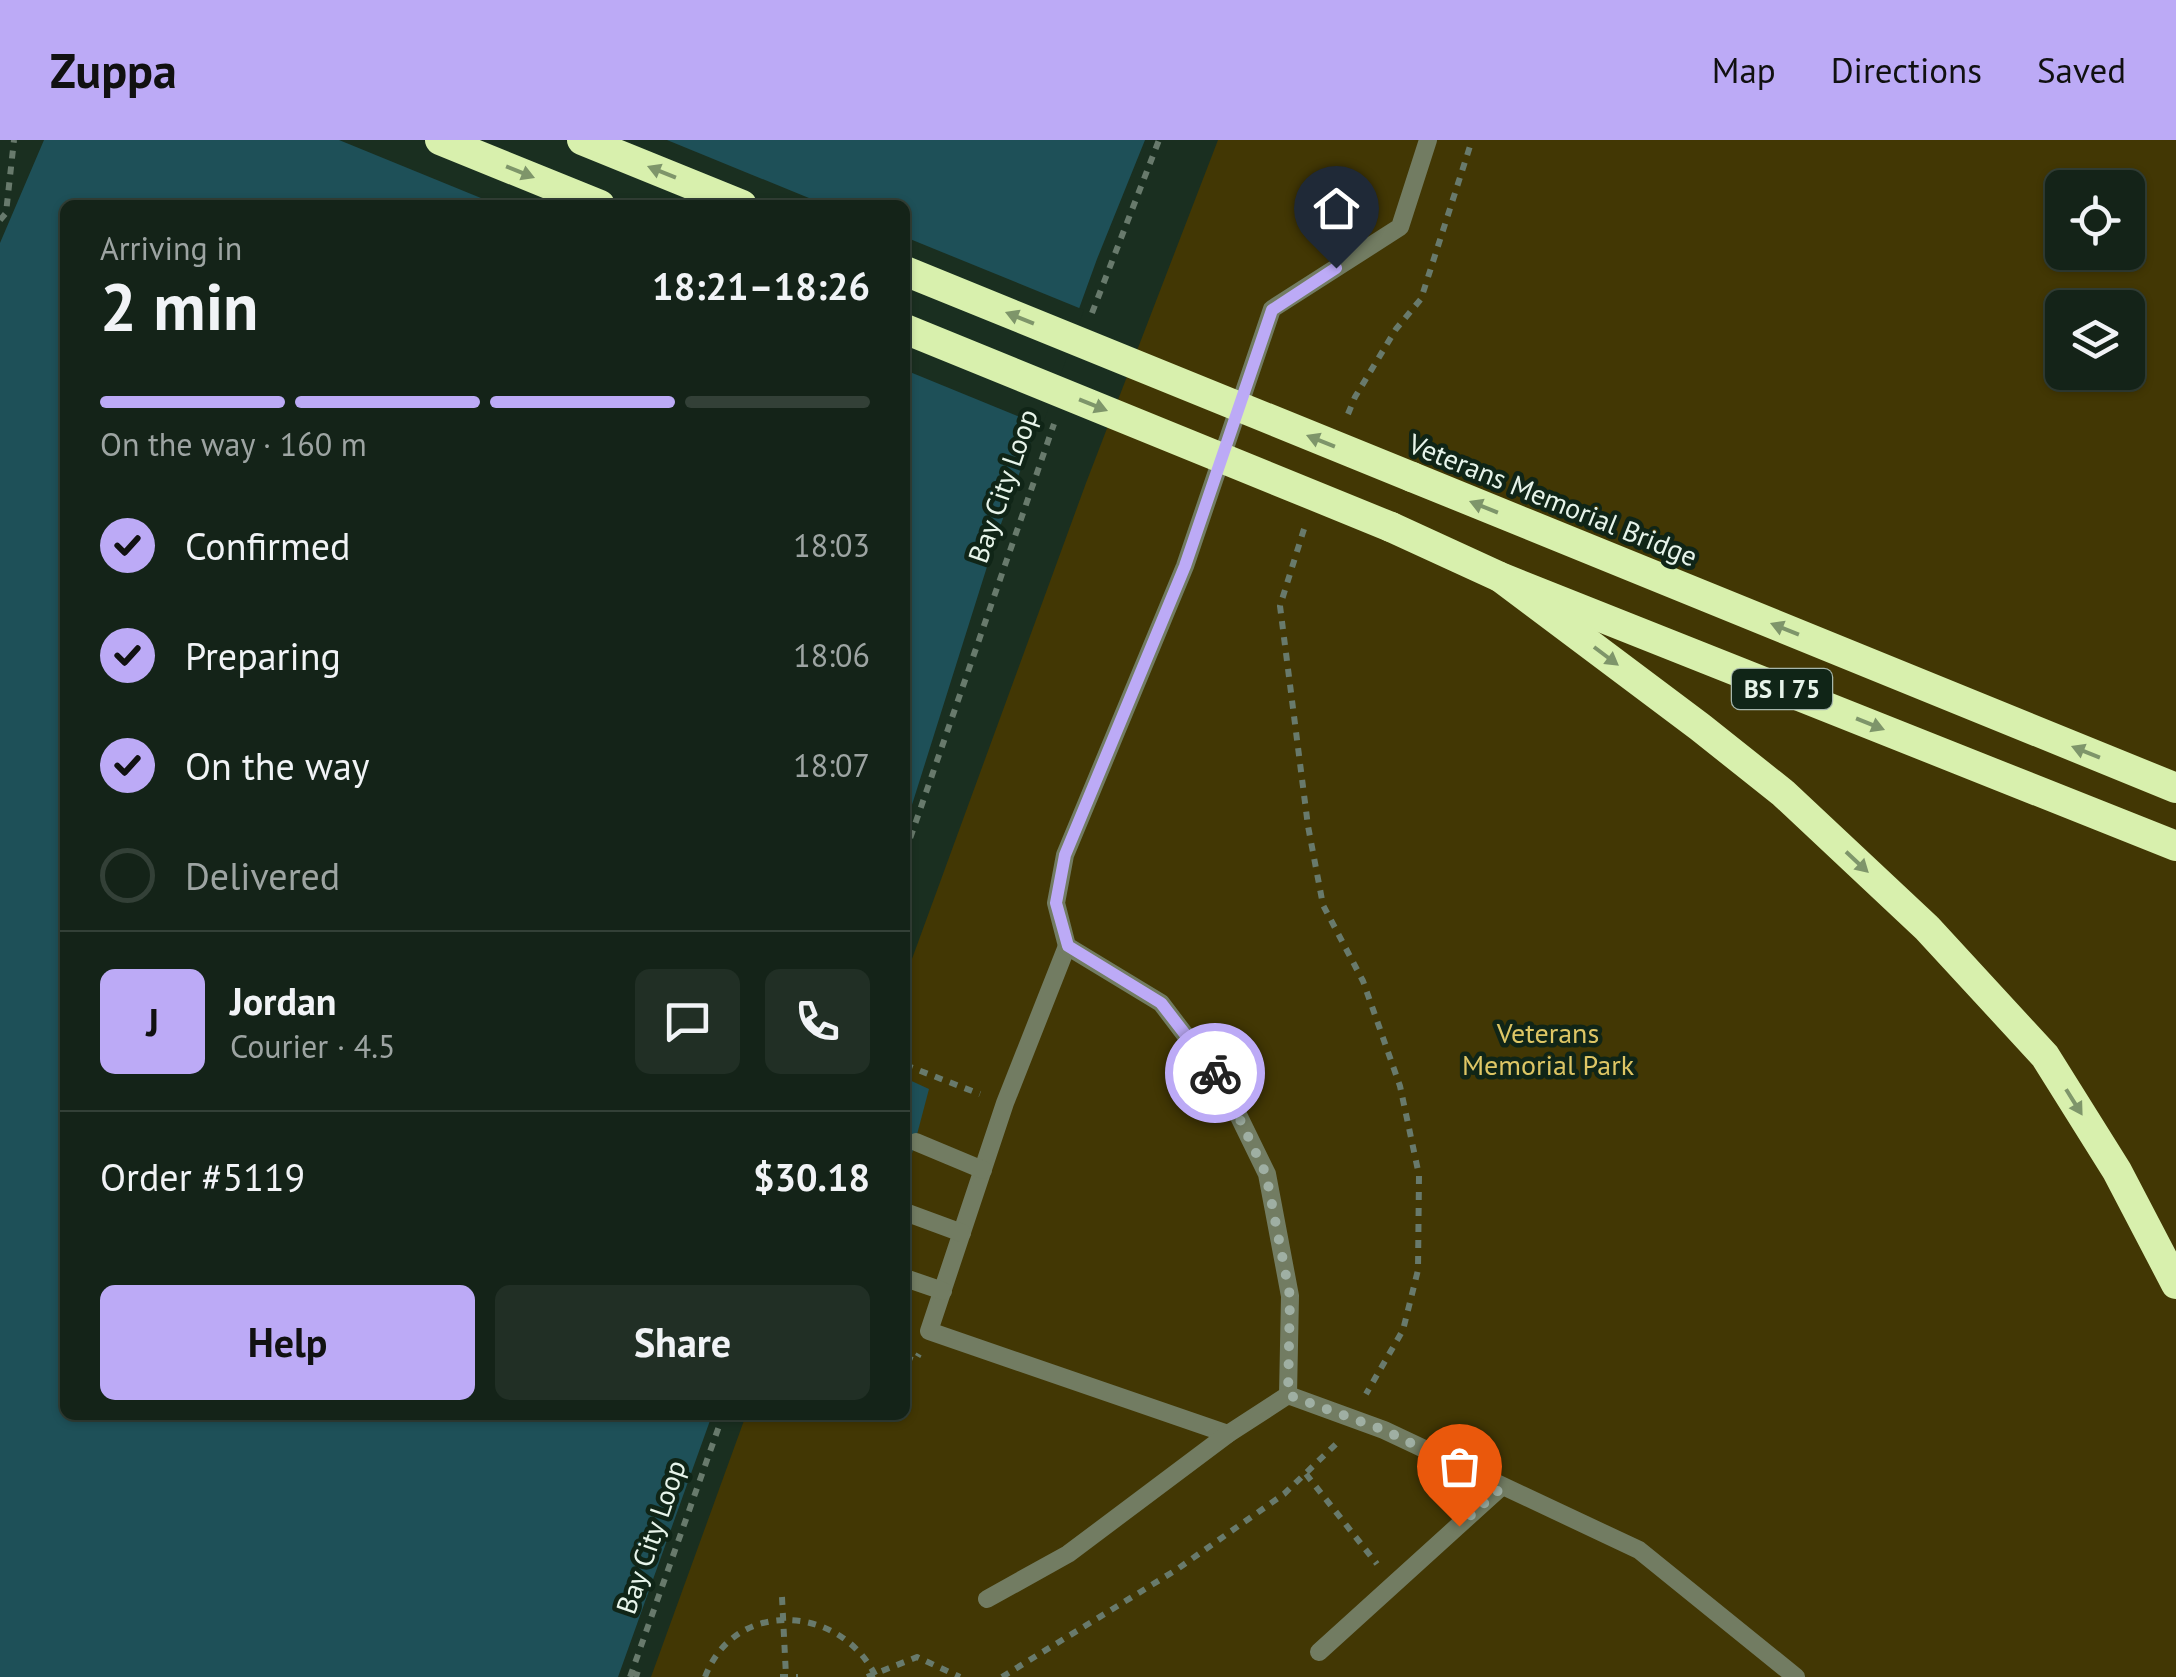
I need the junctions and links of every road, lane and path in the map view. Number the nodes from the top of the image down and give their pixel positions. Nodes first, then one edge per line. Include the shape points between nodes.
1 (14, 140) edge
2 (440, 140) edge
3 (582, 140) edge
4 (1159, 140) edge
5 (1428, 140) edge
6 (1472, 140) edge
7 (588, 200) edge
8 (730, 200) edge
9 (0, 220) edge
10 (910, 273) edge
11 (1086, 328) dead end
12 (910, 331) edge
13 (1057, 414) dead end
14 (1348, 416) dead end
15 (1305, 526) dead end
16 (1500, 577) junction
17 (2176, 788) edge
18 (910, 839) edge
19 (2176, 846) edge
20 (1068, 946) junction
21 (910, 1066) edge
22 (1005, 1103) junction
23 (916, 1142) dead end
24 (983, 1170) junction
25 (910, 1214) edge
26 (962, 1233) junction
27 (910, 1280) edge
28 (2176, 1284) edge
29 (942, 1291) junction
30 (1288, 1395) junction
31 (1352, 1419) junction
32 (721, 1420) edge
33 (1228, 1434) junction
34 (1306, 1474) junction
35 (1502, 1487) junction
36 (1394, 1585) junction
37 (782, 1597) dead end
38 (987, 1599) dead end
39 (782, 1620) junction
40 (1319, 1652) dead end
41 (631, 1675) edge
42 (873, 1676) edge
43 (645, 1677) edge
44 (705, 1677) edge
45 (783, 1677) edge
46 (798, 1677) edge
47 (960, 1677) edge
48 (1002, 1677) edge
49 (1796, 1677) edge

1 - 9 path
2 -> 7 highway
8 -> 3 highway
4 - 11 path
5 - 20 lane via 1400,227 1272,310 1185,566 1065,855 1056,903
6 - 14 path via 1421,298
17 -> 10 highway, Veterans Memorial Bridge / BS I 75, bridge
12 -> 16 highway, BS I 75, bridge
13 - 18 path, Bay City Loop
15 - 31 path via 1280,606 1308,826 1323,905 1363,981 1400,1086 1419,1175 1418,1270 1403,1330
16 -> 19 highway, BS I 75
16 -> 28 highway via 1783,794 1928,928 2046,1056
20 - 22 lane
20 - 30 lane via 1161,1003 1224,1086 1266,1174 1290,1296
21 - 22 path
22 - 24 lane
23 - 24 lane
24 - 26 lane
25 - 26 lane
26 - 29 lane
27 - 29 lane
29 - 33 lane via 929,1331
30 - 31 lane
30 - 33 lane
31 - 34 path via 1332,1451
31 - 35 lane
32 - 41 path, Bay City Loop
33 - 38 lane via 1068,1554
34 - 36 path
34 - 48 path via 1176,1570
35 - 36 lane
35 - 49 lane via 1639,1550
36 - 40 lane
37 - 39 path
39 - 42 path via 836,1631 859,1649
39 - 44 path via 751,1627 727,1643
39 - 45 path
41 - 43 path
42 - 47 path via 917,1657
45 - 46 path

